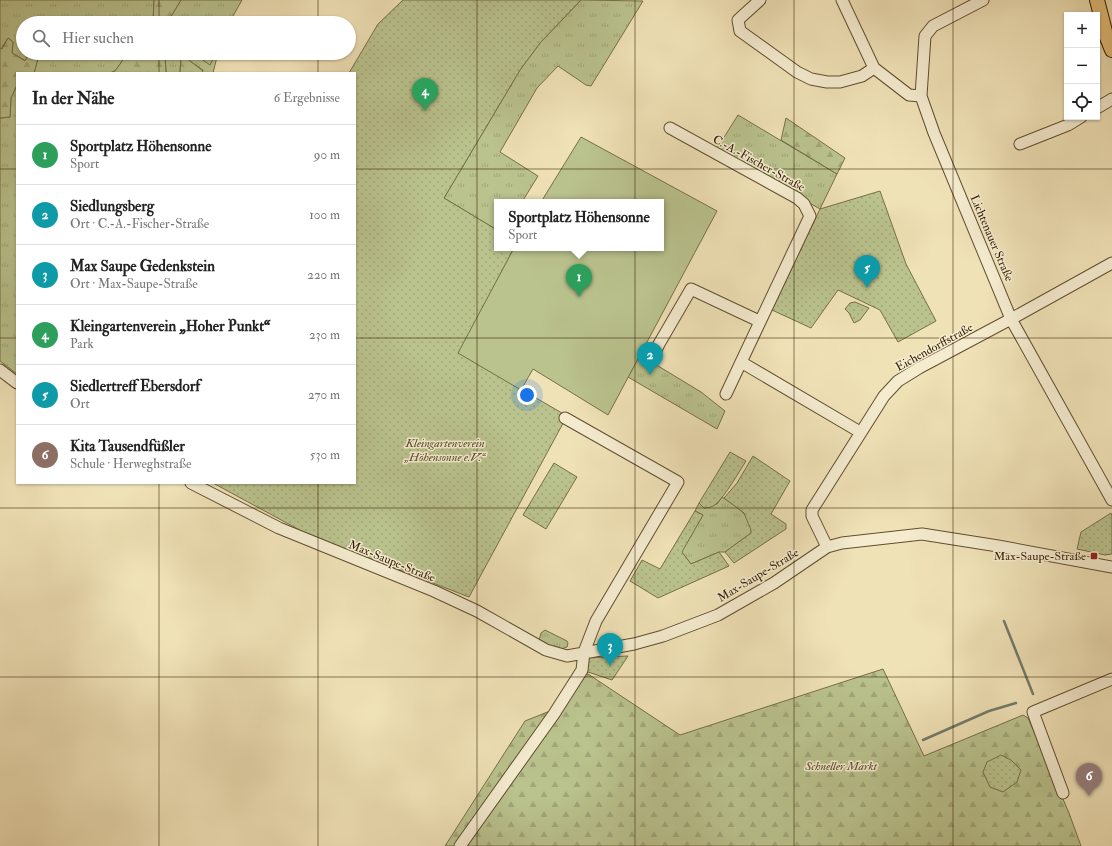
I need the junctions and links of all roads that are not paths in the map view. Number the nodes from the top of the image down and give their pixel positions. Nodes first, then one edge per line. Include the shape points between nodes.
1 (760, 0) edge
2 (842, 0) edge
3 (983, 0) edge
4 (1097, 0) edge
5 (1112, 50) edge
6 (874, 68) junction
7 (921, 96) junction
8 (1112, 99) edge
9 (1100, 106) edge
10 (1076, 120) edge
11 (670, 128) dead end
12 (1020, 144) dead end
13 (1112, 263) edge
14 (1011, 319) junction
15 (759, 321) junction
16 (654, 354) dead end
17 (741, 362) junction
18 (0, 370) edge
19 (16, 382) edge
20 (726, 394) dead end
21 (565, 418) dead end
22 (860, 432) junction
23 (193, 484) edge
24 (1112, 500) edge
25 (827, 547) junction
26 (1112, 567) edge
27 (584, 652) junction
28 (1112, 679) edge
29 (1063, 793) dead end
30 (460, 846) edge

1 - 6 street via 738,20 740,31 797,72 811,79 840,82 862,76
2 - 6 street
3 - 7 street via 933,26 925,36
4 - 5 main road
6 - 7 street via 909,95
7 - 14 street, Lichtenauer Straße
8 - 9 street
10 - 12 street
11 - 15 street, C.-A.-Fischer-Straße via 797,198 804,204 810,216
13 - 14 street, Eichendorffstraße
14 - 22 street, Eichendorffstraße via 898,381 884,396
14 - 24 street, Lichtenauer Straße
15 - 16 street via 691,288
15 - 17 street, C.-A.-Fischer-Straße
17 - 20 street, C.-A.-Fischer-Straße
17 - 22 street
18 - 19 street
21 - 27 street via 678,482 596,621
22 - 25 street, Eichendorffstraße via 812,510 812,516
23 - 27 street, Max-Saupe-Straße via 279,528 477,611 546,650 567,656
25 - 26 street, Max-Saupe-Straße via 922,534
25 - 27 street, Max-Saupe-Straße via 774,583 718,615 663,636 634,644
27 - 30 street via 582,670 554,714
28 - 29 street via 1033,712

